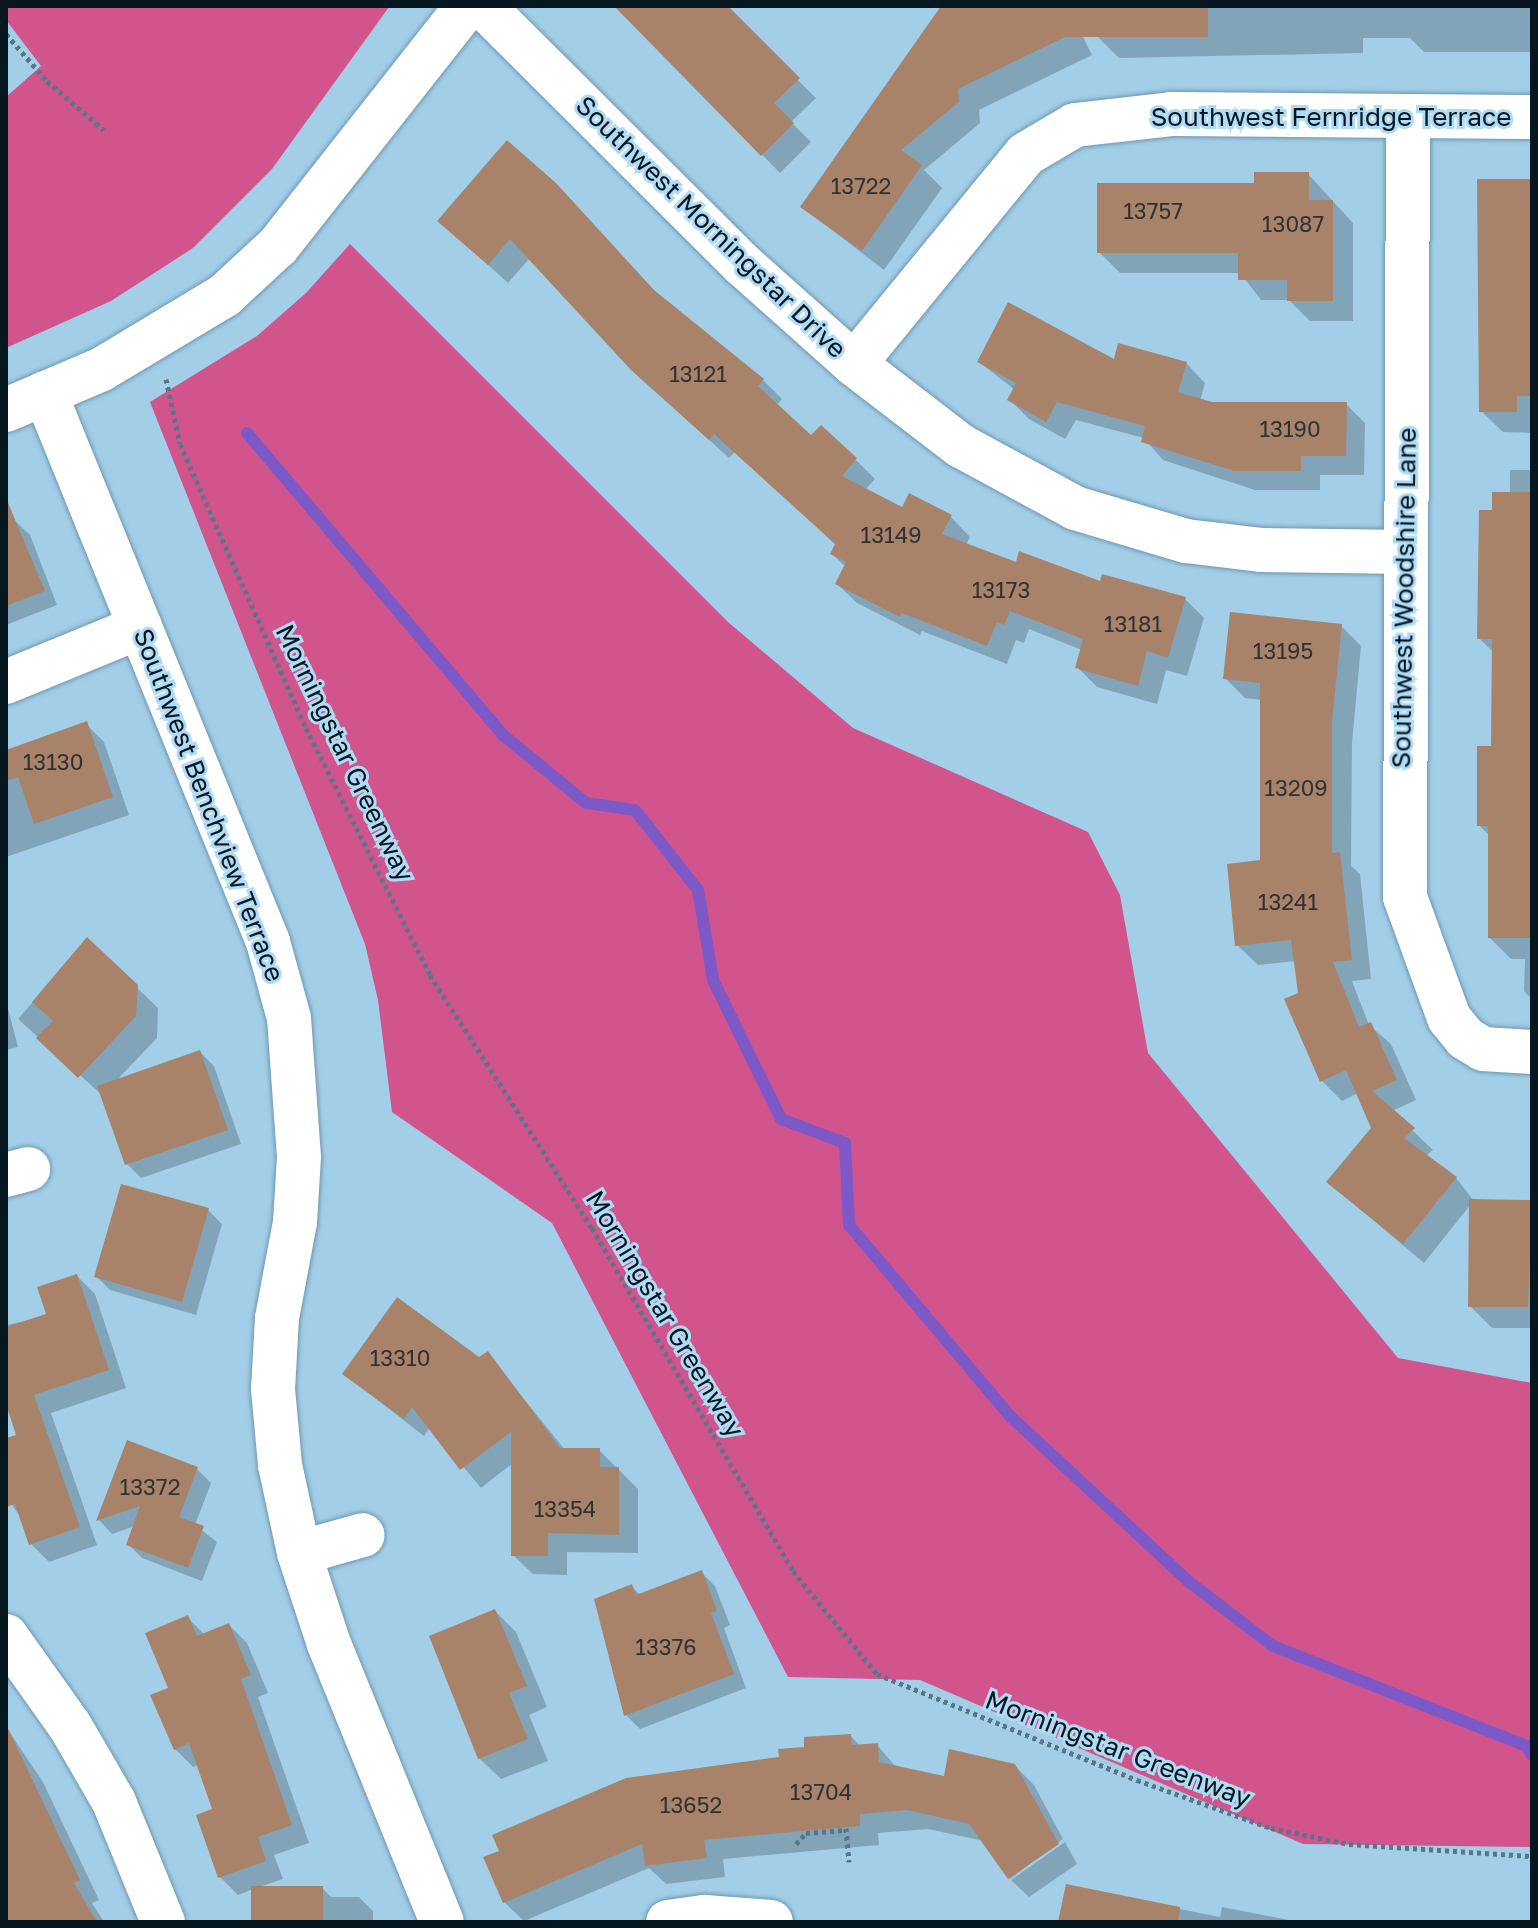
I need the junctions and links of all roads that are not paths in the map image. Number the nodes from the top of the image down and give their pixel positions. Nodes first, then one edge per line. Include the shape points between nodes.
1 (467, 6) edge
2 (483, 6) edge
3 (1408, 116) junction
4 (1532, 117) edge
5 (854, 364) junction
6 (45, 393) junction
7 (6, 410) edge
8 (1405, 552) junction
9 (140, 627) junction
10 (6, 682) edge
11 (1503, 1055) edge
12 (363, 1535) dead end
13 (299, 1553) junction
14 (6, 1636) edge
15 (163, 1922) edge
16 (442, 1922) edge
17 (668, 1922) edge
18 (771, 1922) edge

1 - 6 street via 278,246 225,295 158,339
2 - 5 street, Southwest Morningstar Drive via 743,265
3 - 4 street, Southwest Fernridge Terrace
3 - 5 street, Southwest Fernridge Terrace via 1171,114 1075,125 1026,154
3 - 8 street, Southwest Woodshire Lane
5 - 8 street, Southwest Morningstar Drive via 961,446 1075,508 1186,541 1262,550
6 - 7 street
6 - 9 street, Southwest Benchview Terrace
8 - 11 street, Southwest Woodshire Lane via 1405,897 1449,1018 1465,1038
9 - 10 street
9 - 13 street, Southwest Benchview Terrace via 268,942 289,1018 299,1157 273,1389 280,1465
12 - 13 street
13 - 16 street, Southwest Benchview Terrace via 329,1644
14 - 15 street via 70,1726 114,1802
17 - 18 street via 705,1917

